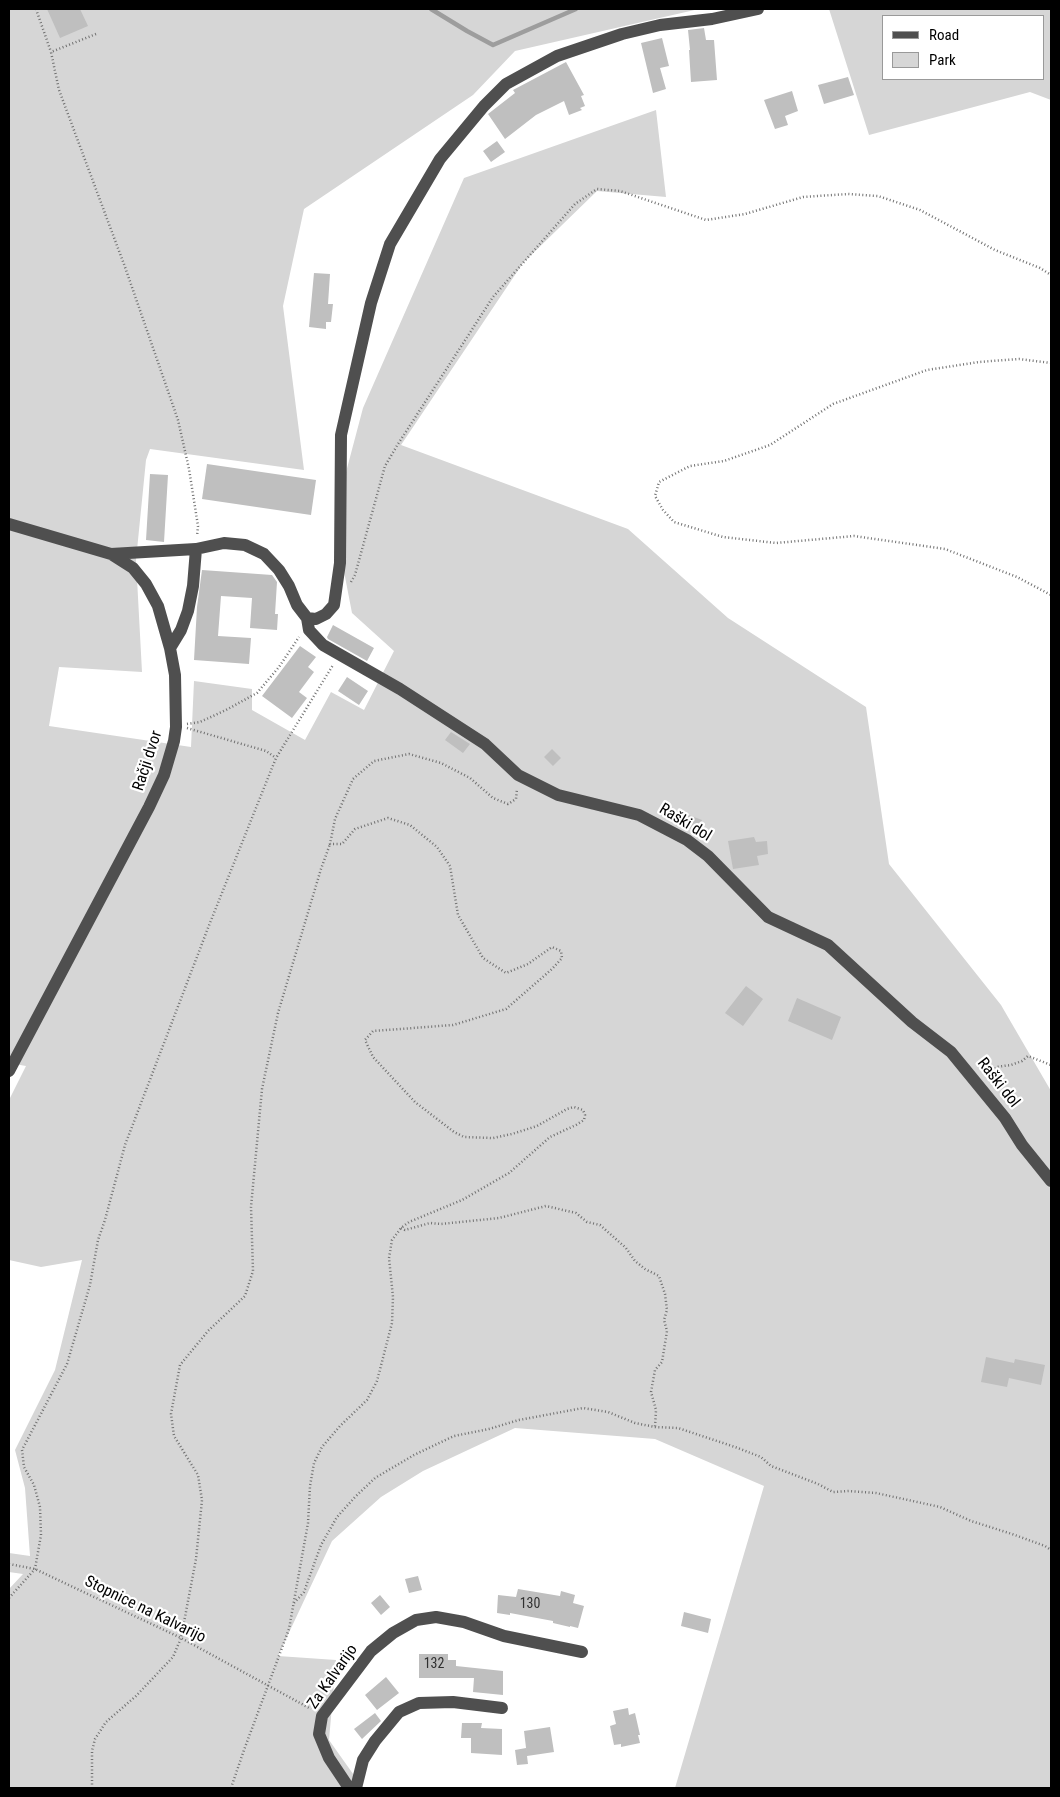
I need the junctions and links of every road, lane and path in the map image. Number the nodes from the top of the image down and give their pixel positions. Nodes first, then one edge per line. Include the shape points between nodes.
1 (36, 9) edge
2 (758, 9) edge
3 (96, 34) dead end
4 (51, 52) junction
5 (1051, 275) edge
6 (1051, 363) edge
7 (9, 524) edge
8 (196, 549) junction
9 (111, 554) junction
10 (348, 588) dead end
11 (1051, 595) edge
12 (308, 624) junction
13 (170, 648) junction
14 (339, 655) junction
15 (176, 727) junction
16 (276, 758) junction
17 (518, 775) junction
18 (330, 844) junction
19 (1051, 1065) edge
20 (9, 1071) edge
21 (984, 1091) junction
22 (1051, 1181) edge
23 (401, 1228) junction
24 (654, 1427) junction
25 (1051, 1550) edge
26 (9, 1564) edge
27 (35, 1569) junction
28 (9, 1598) edge
29 (293, 1604) junction
30 (181, 1638) junction
31 (582, 1652) dead end
32 (268, 1686) junction
33 (502, 1708) dead end
34 (322, 1716) junction
35 (92, 1788) edge
36 (231, 1788) edge
37 (349, 1788) edge
38 (356, 1788) edge

1 - 4 path
2 - 12 street via 660,25 557,56 506,84 440,159 390,244 371,303 341,435 340,563 334,605 326,614
3 - 4 path
4 - 8 path via 59,90 178,420 198,526
5 - 10 path via 920,210 878,196 803,197 745,214 706,220 620,191 598,189 575,204 493,297 399,443 385,466 355,574
6 - 11 path via 1019,359 927,370 833,404 770,445 724,461 690,466 659,482 655,496 674,522 723,536 776,543 854,536 945,549 1017,577
7 - 9 street, Račji dvor
8 - 9 street, Raški dol
8 - 12 street, Raški dol via 224,543 245,545 264,554 280,570
8 - 13 street via 188,611
9 - 13 street, Račji dvor via 133,568 146,584 158,606
12 - 14 street, Raški dol via 323,645
12 - 15 path via 257,693 200,722
13 - 15 street, Račji dvor
14 - 16 path
14 - 17 street, Raški dol via 400,689 485,744
15 - 16 path via 216,735 266,751
15 - 20 street, Račji dvor via 164,775 150,807
16 - 27 path via 125,1145 67,1364 22,1450 24,1466 40,1507
17 - 18 path via 516,799 508,804 493,798 470,778 442,763 408,754 374,761 354,779 335,819
17 - 21 street, Raški dol via 558,794 639,815 686,840 708,856 768,917 828,945 912,1022 951,1052
18 - 23 path via 342,844 356,829 388,818 410,825 437,847 450,866 458,915 484,958 506,973 528,964 552,947 561,951 562,958 552,969 506,1009 453,1025 373,1031 366,1040 373,1057 415,1102 464,1137 493,1138 512,1134 537,1126 574,1107 583,1110 585,1115 584,1120 550,1137 509,1173 462,1200
18 - 30 path via 278,1013 262,1089 251,1208 253,1270 245,1296 208,1331 180,1365 171,1414 174,1436 198,1475 202,1500 196,1559
19 - 21 path via 1028,1056 1011,1065 996,1067 993,1079
21 - 22 street, Raški dol
23 - 24 path via 499,1218 546,1206 576,1213 587,1222 607,1230 635,1261 659,1276 665,1294 667,1331 662,1362 655,1370 651,1392 656,1410
23 - 29 path via 392,1240 389,1258 392,1324 377,1381 367,1400 322,1447 314,1463 308,1523
24 - 25 path via 678,1428 744,1450 772,1466 833,1492 876,1493 940,1507
24 - 29 path via 608,1412 583,1408 454,1436 414,1455 375,1478 337,1517 325,1538 304,1592
26 - 27 path, Stopnice na Kalvarijo
27 - 28 path
27 - 30 path, Stopnice na Kalvarijo
29 - 32 path via 290,1628
30 - 32 path, Stopnice na Kalvarijo
30 - 35 path via 173,1657 106,1722 95,1740
31 - 34 street, Za Kalvarijo via 504,1636 464,1622 436,1617 416,1620 371,1651
32 - 34 path, Stopnice na Kalvarijo
32 - 36 path
33 - 38 street via 453,1702 419,1703 399,1712 363,1760
34 - 37 street, Za Kalvarijo via 319,1734 329,1758

